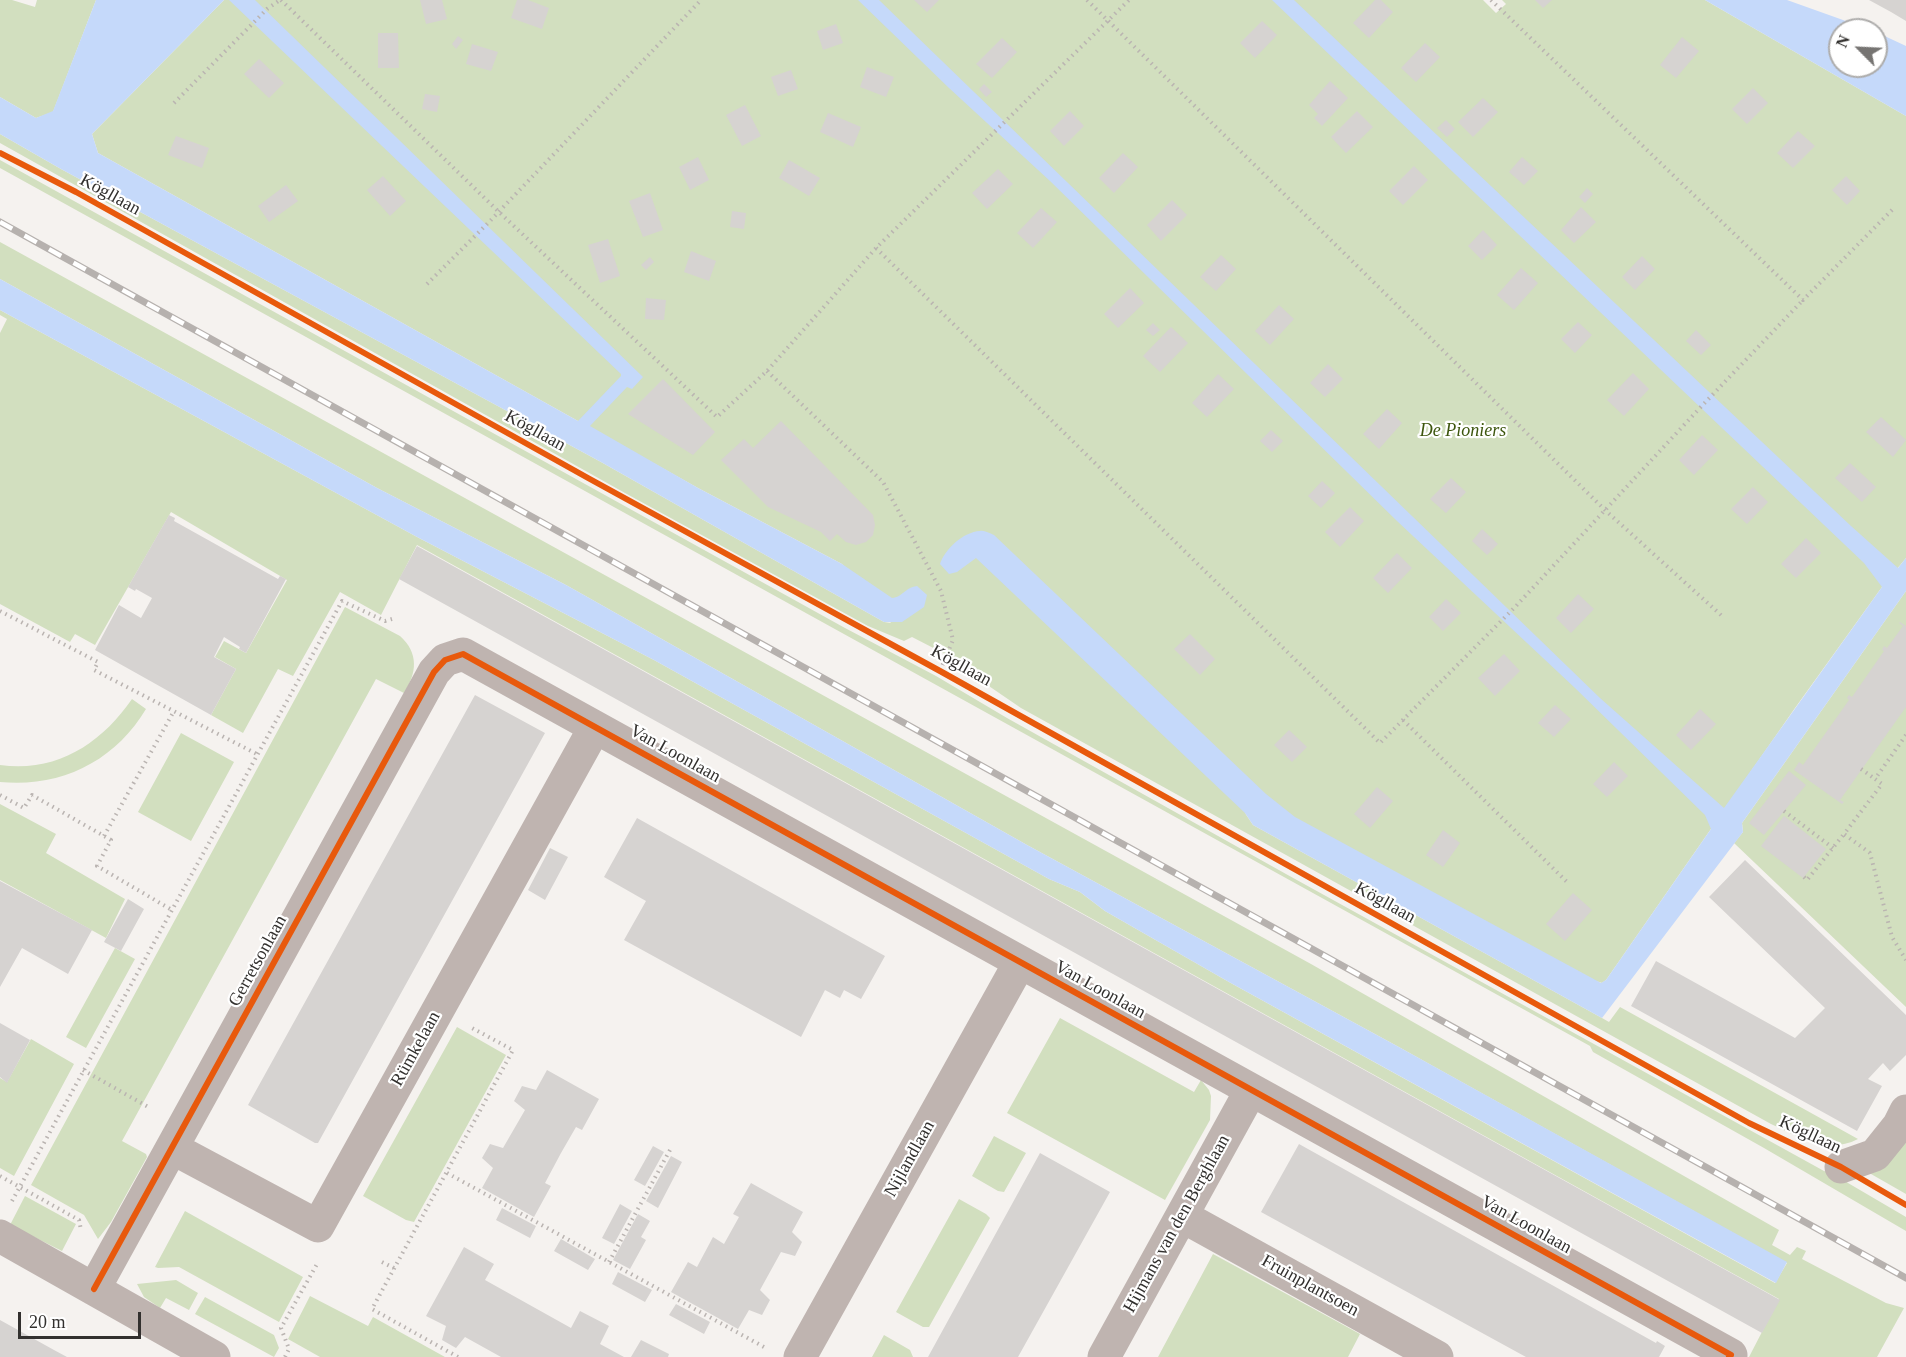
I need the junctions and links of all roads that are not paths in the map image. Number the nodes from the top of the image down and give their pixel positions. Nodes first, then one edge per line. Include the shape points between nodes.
1 (455, 655) joint
2 (595, 726) junction
3 (1020, 962) junction
4 (1251, 1090) junction
5 (1906, 1111) edge
6 (178, 1137) junction
7 (1841, 1167) dead end
8 (1182, 1216) junction
9 (0, 1236) edge
10 (94, 1289) junction
11 (786, 1354) edge
12 (1730, 1356) edge
13 (214, 1357) edge
14 (1104, 1357) edge
15 (1437, 1357) edge

1 - 2 street, Van Loonlaan via 463,654
1 - 6 street, Gerretsonlaan via 434,672
2 - 3 street, Van Loonlaan
2 - 6 street, Rümkelaan via 318,1226
3 - 4 street, Van Loonlaan
3 - 11 street, Nijlandlaan
4 - 8 street, Hijmans van den Berghlaan
4 - 12 street, Van Loonlaan
5 - 7 street, Kögllaan via 1875,1155
6 - 10 street, Gerretsonlaan
8 - 14 street, Hijmans van den Berghlaan
8 - 15 street, Fruinplantsoen
9 - 10 street
10 - 13 street

